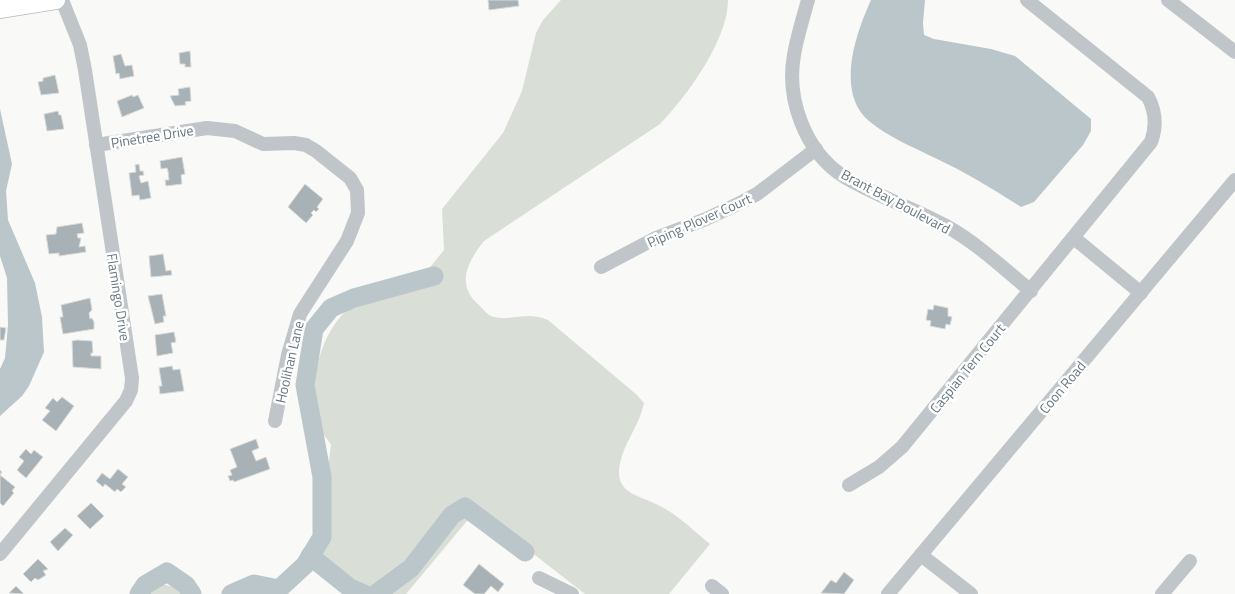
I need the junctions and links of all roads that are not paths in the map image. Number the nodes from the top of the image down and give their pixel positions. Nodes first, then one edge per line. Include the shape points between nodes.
1 (56, 0) edge
2 (62, 0) edge
3 (808, 0) edge
4 (1027, 0) edge
5 (1168, 0) edge
6 (0, 9) edge
7 (1235, 52) edge
8 (207, 128) joint
9 (96, 145) junction
10 (816, 149) junction
11 (1235, 180) edge
12 (1074, 238) junction
13 (601, 266) dead end
14 (1031, 291) junction
15 (1141, 293) junction
16 (275, 421) dead end
17 (849, 485) dead end
18 (0, 554) edge
19 (921, 555) junction
20 (1190, 561) dead end
21 (539, 578) dead end
22 (572, 594) edge
23 (888, 594) edge
24 (971, 594) edge
25 (1162, 594) edge

1 - 6 main road
2 - 9 street, Flamingo Drive via 80,45
3 - 10 street, Brant Bay Boulevard via 794,55 793,88 800,121
4 - 12 street, Caspian Tern Court via 1143,92 1155,114 1155,132 1151,142
5 - 7 street
8 - 9 street, Pinetree Drive
8 - 16 street, Hoolihan Lane via 235,131 264,144 306,145 350,178 357,190 358,214 347,241 300,314
9 - 18 street, Flamingo Drive via 132,378 130,390 126,401
10 - 13 street, Piping Plover Court via 742,202 656,238
10 - 14 street, Brant Bay Boulevard via 841,174 946,226
11 - 15 street, Coon Road
12 - 14 street, Caspian Tern Court
12 - 15 street
14 - 17 street, Caspian Tern Court via 902,446 879,467
15 - 19 street, Coon Road
19 - 23 street, Coon Road
19 - 24 street
20 - 25 street
21 - 22 street

